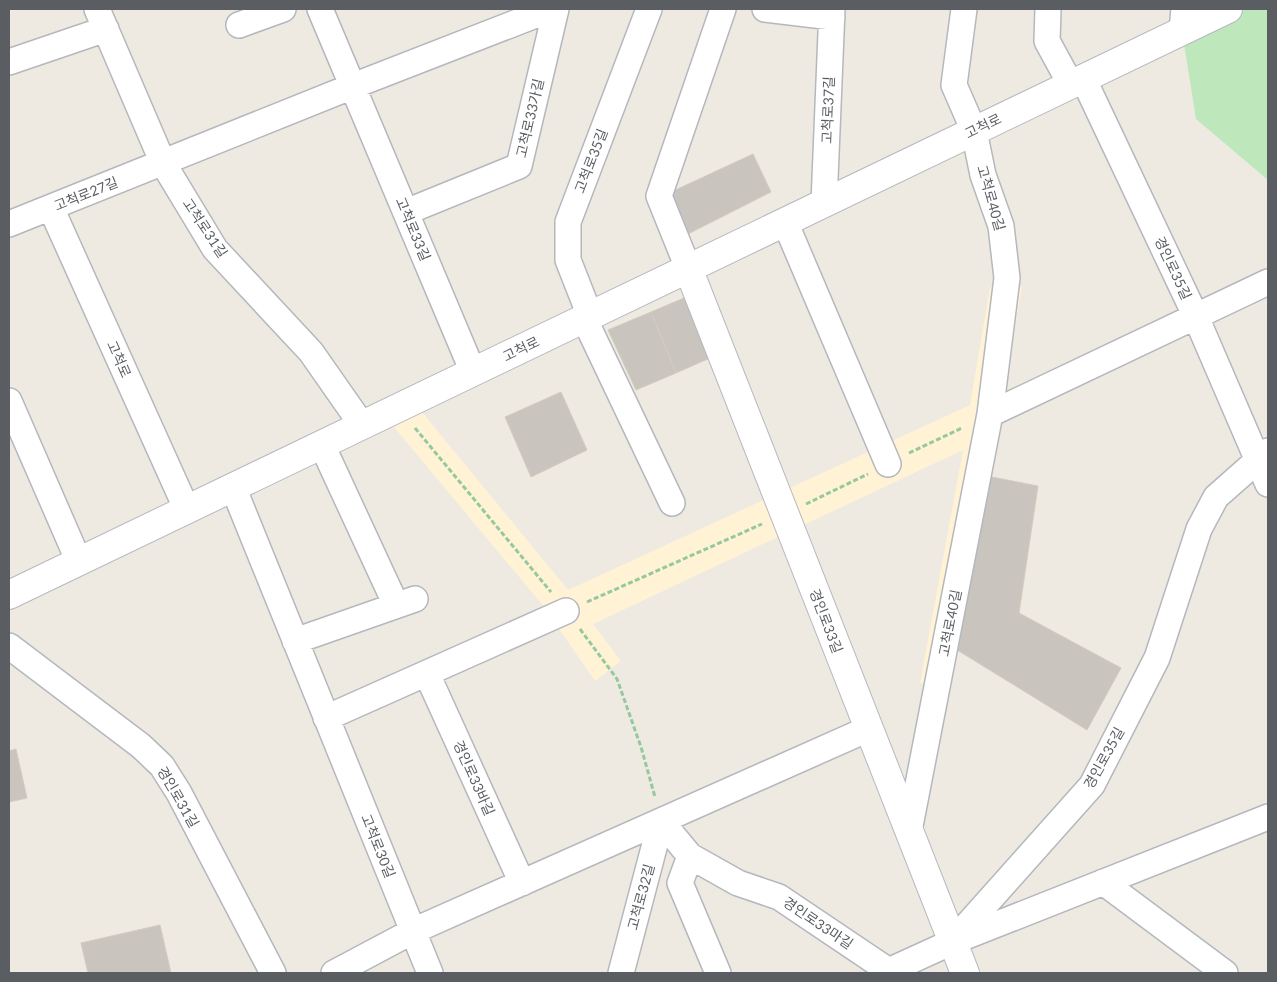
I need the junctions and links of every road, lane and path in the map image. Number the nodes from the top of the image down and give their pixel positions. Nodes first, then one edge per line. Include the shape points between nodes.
1 (283, 9) edge
2 (320, 9) edge
3 (551, 9) edge
4 (556, 9) edge
5 (649, 9) edge
6 (723, 9) edge
7 (765, 9) edge
8 (964, 9) edge
9 (1048, 9) edge
10 (1228, 9) edge
11 (832, 13) edge
12 (101, 19) edge
13 (1183, 20) edge
14 (238, 24) dead end
15 (9, 62) edge
16 (1077, 82) junction
17 (353, 86) junction
18 (974, 131) junction
19 (162, 163) junction
20 (824, 203) junction
21 (51, 208) junction
22 (406, 212) junction
23 (785, 222) junction
24 (9, 224) edge
25 (688, 268) junction
26 (1268, 282) edge
27 (587, 317) junction
28 (1196, 317) junction
29 (473, 372) junction
30 (9, 401) edge
31 (990, 414) junction
32 (362, 425) junction
33 (322, 445) junction
34 (1263, 455) edge
35 (888, 464) dead end
36 (1268, 484) edge
37 (233, 488) junction
38 (672, 503) dead end
39 (187, 510) junction
40 (79, 562) junction
41 (9, 595) edge
42 (566, 611) joint
43 (295, 641) junction
44 (9, 646) edge
45 (427, 674) junction
46 (326, 718) junction
47 (868, 729) junction
48 (1268, 817) edge
49 (661, 820) junction
50 (909, 831) junction
51 (690, 856) junction
52 (1103, 882) junction
53 (522, 883) junction
54 (412, 931) junction
55 (952, 942) junction
56 (887, 972) edge
57 (273, 973) edge
58 (334, 973) edge
59 (430, 973) edge
60 (621, 973) edge
61 (718, 973) edge
62 (964, 973) edge
63 (1224, 973) edge

1 - 14 street
2 - 17 street, 고척로33길
3 - 17 street
4 - 22 street, 고척로33가길 via 519,166
5 - 27 street, 고척로35길 via 568,222 568,260
6 - 25 street via 659,196
7 - 11 street, 고척로37길
8 - 18 street, 고척로40길 via 954,86
9 - 16 street, 경인로35길 via 1047,41
10 - 13 main road, 고척로
11 - 20 street, 고척로37길
12 - 15 street, 고척로31길
12 - 19 street, 고척로31길
13 - 16 main road, 고척로
16 - 18 main road, 고척로
16 - 28 street, 경인로35길
17 - 19 street
17 - 22 street, 고척로33길
18 - 20 main road, 고척로
18 - 31 street, 고척로40길 via 983,175 1001,226 1007,278
19 - 21 street, 고척로27길
19 - 32 street, 고척로31길 via 215,249 311,352
20 - 23 main road, 고척로
21 - 24 street, 고척로27길
21 - 39 street, 고척로
22 - 29 street, 고척로33길
23 - 25 main road, 고척로
23 - 35 street
25 - 27 main road, 고척로
25 - 47 main road, 경인로33길
26 - 28 street
27 - 29 main road, 고척로
27 - 38 street
28 - 31 street
28 - 34 street, 경인로35길
29 - 32 main road, 고척로
30 - 40 street
31 - 50 street, 고척로40길
32 - 33 main road, 고척로
33 - 37 main road, 고척로
33 - 43 street via 405,602
34 - 36 street, 경인로35길
34 - 55 street, 경인로35길 via 1216,496 1199,529 1157,658 1092,785
37 - 39 main road, 고척로
37 - 43 street, 고척로30길
39 - 40 main road, 고척로
40 - 41 main road, 고척로
42 - 45 street
42 - 49 path via 617,679 641,747
43 - 46 street, 고척로30길
44 - 57 street, 경인로31길 via 141,746 162,766
45 - 46 street
45 - 53 street, 경인로33바길
46 - 54 street, 고척로30길
47 - 49 street
47 - 50 main road, 경인로33길
48 - 52 street
49 - 51 street
49 - 53 street
49 - 60 street, 고척로32길
50 - 55 main road, 경인로33길
51 - 56 street, 경인로33마길 via 738,883 779,897
51 - 61 street via 680,883
52 - 55 street
52 - 63 street
53 - 54 street
54 - 58 street
54 - 59 street, 고척로30길
55 - 56 street, 경인로33마길
55 - 62 main road, 경인로33길

